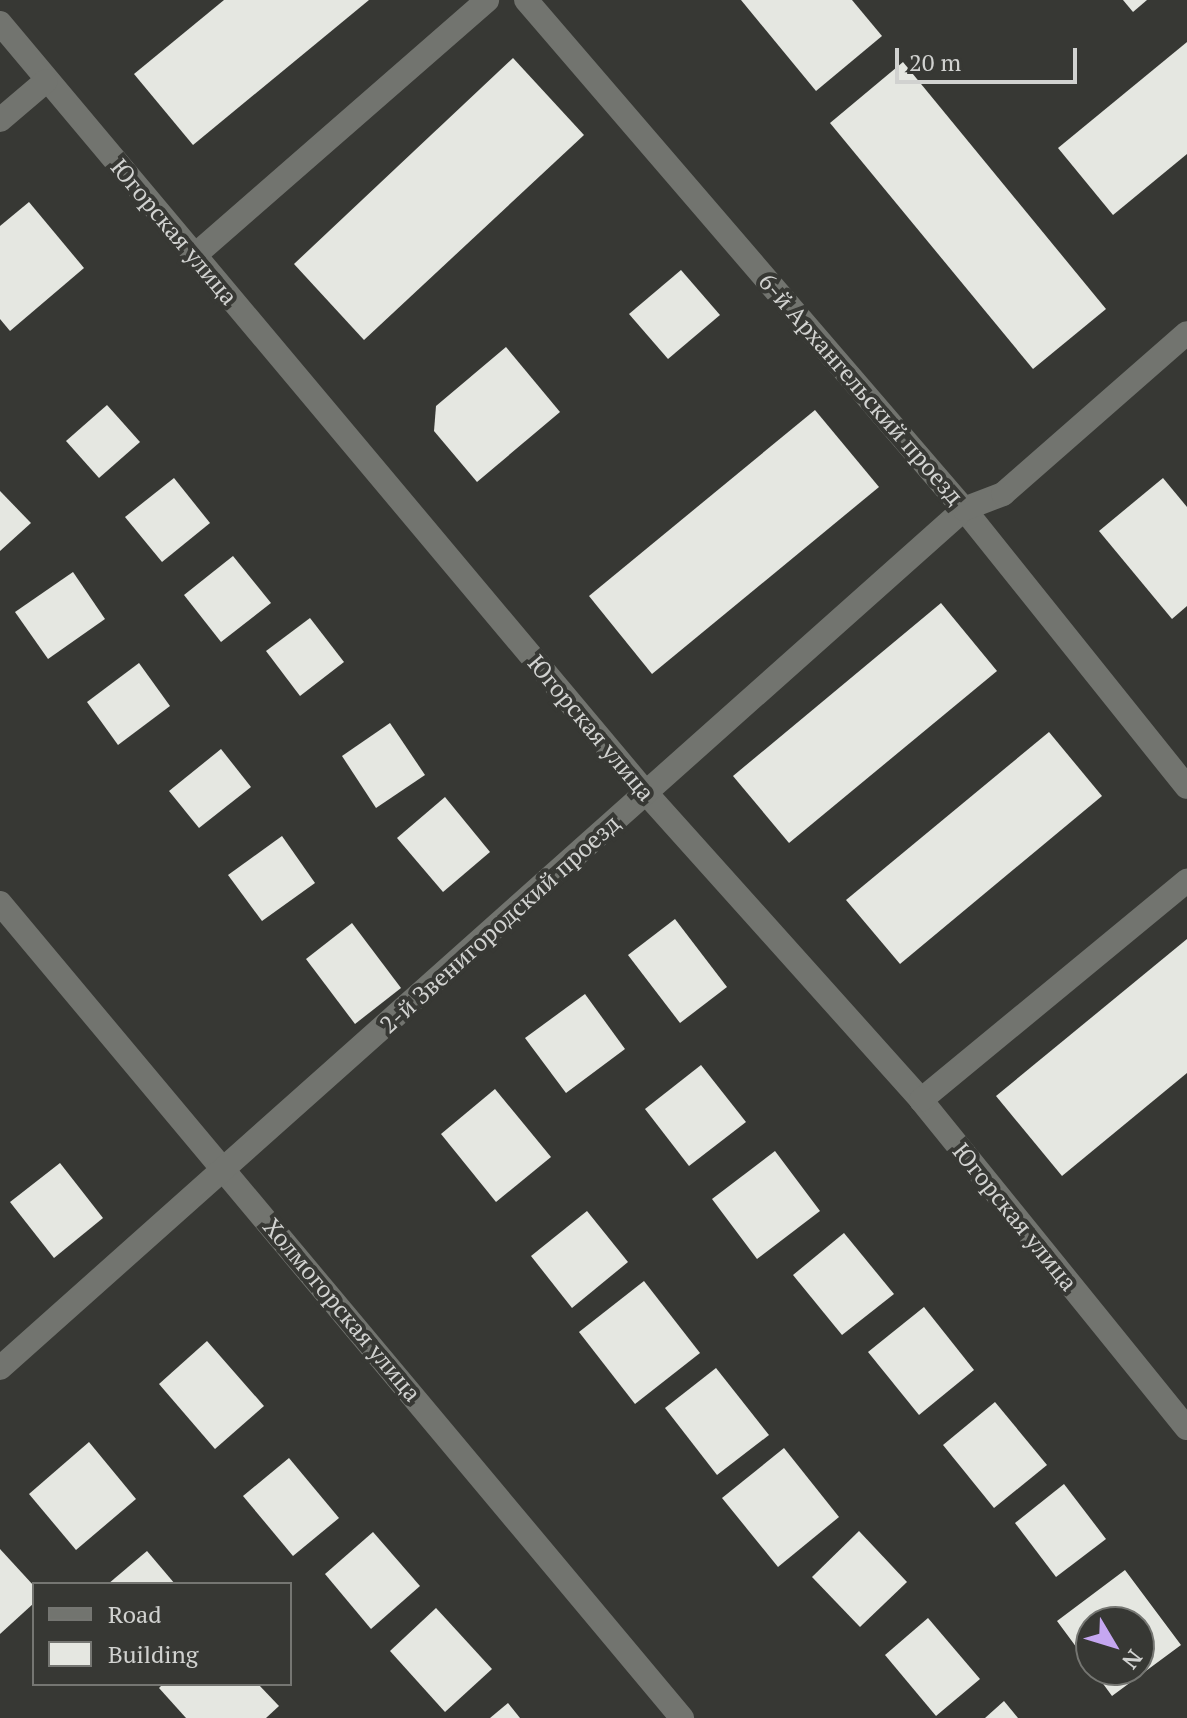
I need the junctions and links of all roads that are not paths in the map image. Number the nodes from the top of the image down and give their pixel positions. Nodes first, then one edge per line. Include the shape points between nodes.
1 (487, 0) edge
2 (526, 0) edge
3 (0, 23) edge
4 (46, 81) junction
5 (0, 120) edge
6 (194, 256) junction
7 (1187, 333) edge
8 (964, 509) junction
9 (1187, 787) edge
10 (646, 793) junction
11 (1187, 881) edge
12 (0, 903) edge
13 (921, 1100) junction
14 (225, 1170) junction
15 (0, 1368) edge
16 (1187, 1428) edge
17 (682, 1718) edge

1 - 6 street
2 - 8 street, 6-й Архангельский проезд
3 - 4 street, Югорская улица
4 - 5 street
4 - 6 street, Югорская улица
6 - 10 street, Югорская улица
7 - 8 street, 2-й Звенигородский проезд via 1003,494
8 - 9 street, 6-й Архангельский проезд
8 - 10 street, 2-й Звенигородский проезд
10 - 13 street, Югорская улица
10 - 14 street, 2-й Звенигородский проезд
11 - 13 street
12 - 14 street, Холмогорская улица
13 - 16 street, Югорская улица
14 - 15 street, 2-й Звенигородский проезд
14 - 17 street, Холмогорская улица

